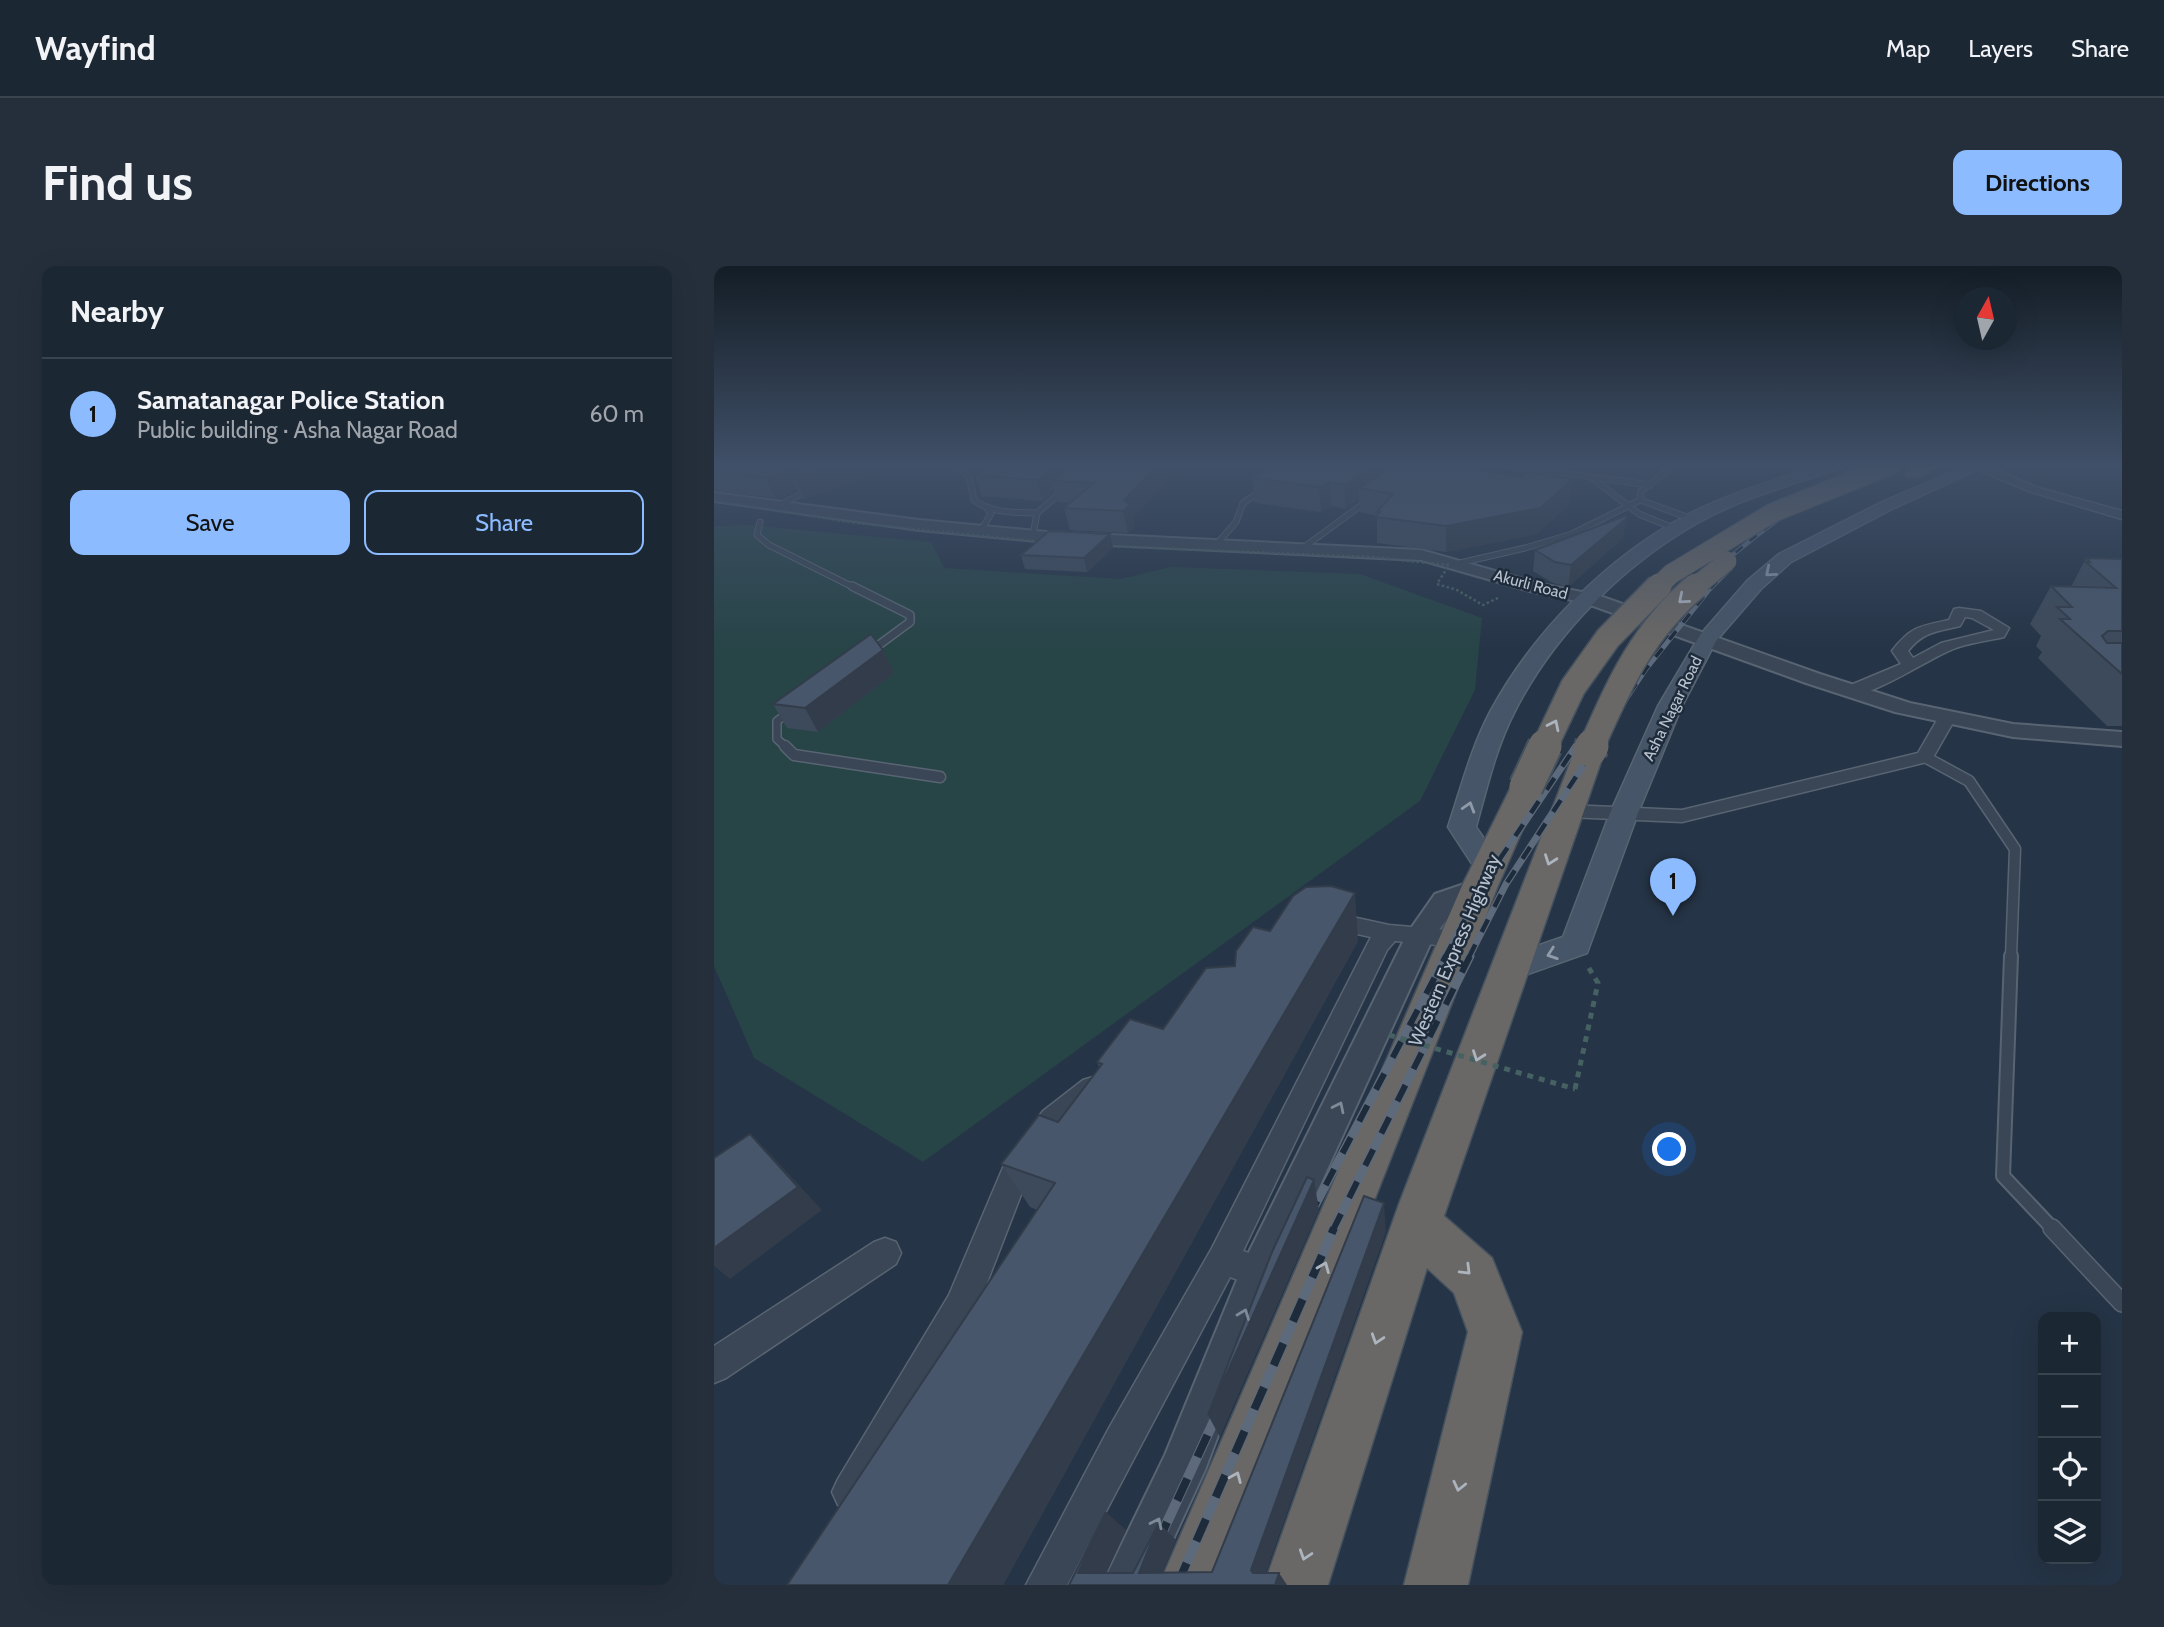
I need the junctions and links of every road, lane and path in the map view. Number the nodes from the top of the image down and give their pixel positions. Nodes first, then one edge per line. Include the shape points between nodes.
1 (761, 526) edge
2 (884, 526) edge
3 (901, 526) edge
4 (984, 526) edge
5 (1038, 526) edge
6 (1233, 526) edge
7 (1334, 526) edge
8 (1592, 526) edge
9 (1683, 526) edge
10 (1751, 526) edge
11 (1795, 526) edge
12 (1848, 526) edge
13 (981, 530) junction
14 (839, 531) dead end
15 (1039, 539) junction
16 (1099, 546) edge
17 (1215, 546) junction
18 (1303, 548) junction
19 (1460, 563) junction
20 (1483, 605) dead end
21 (1582, 606) junction
22 (1705, 644) junction
23 (865, 655) edge
24 (1910, 666) junction
25 (1852, 691) junction
26 (799, 705) edge
27 (1944, 725) junction
28 (2122, 739) edge
29 (2122, 756) edge
30 (1924, 757) junction
31 (940, 777) dead end
32 (1567, 811) junction
33 (1624, 813) junction
34 (1483, 877) junction
35 (1296, 932) edge
36 (1422, 935) junction
37 (1576, 945) junction
38 (1511, 968) junction
39 (1389, 1035) dead end
40 (1110, 1073) edge
41 (1416, 1224) junction
42 (885, 1253) dead end
43 (1223, 1259) junction
44 (1260, 1272) junction
45 (2122, 1303) edge
46 (714, 1366) edge
47 (837, 1516) edge
48 (1046, 1585) edge
49 (1127, 1585) edge
50 (1191, 1585) edge
51 (1296, 1585) edge
52 (1436, 1585) edge

1 - 23 lane via 757,535 769,545 910,615 910,622
2 - 15 path, bridge
3 - 13 street, Akurli Road
4 - 13 lane
5 - 15 lane
6 - 17 lane
7 - 18 lane
8 - 19 lane via 1543,545
9 - 21 main road via 1644,550
34 -> 10 highway, Western Express Highway, bridge via 1573,687 1608,638 1671,574
11 -> 32 highway, bridge via 1764,539 1709,575 1654,627 1625,672
12 -> 22 main road, Asha Nagar Road via 1785,558 1754,585
13 - 15 street, Akurli Road
14 - 21 street, Akurli Road via 1102,556 1418,572
15 - 17 street, Akurli Road
16 - 20 path, bridge via 1371,557 1449,565 1437,584
17 - 18 street, Akurli Road
18 - 19 street, Akurli Road via 1421,555
19 - 21 street, Akurli Road
21 - 22 street, Akurli Road
34 -> 21 main road via 1462,827 1482,764 1503,711 1552,639
22 - 25 street, Akurli Road
22 - 27 street, Akurli Road via 1818,691
22 - 33 main road, Asha Nagar Road via 1670,706
24 - 24 street via 1946,646 1999,634 2002,628 1976,614 1959,612 1955,623 1913,635 1900,651
24 - 25 street
25 - 27 street, Akurli Road
26 - 31 lane via 777,721 777,739 794,755
27 - 28 street, Akurli Road
27 - 29 street, Akurli Road via 2014,745
27 - 30 street
30 - 33 street via 1682,816
30 - 45 lane via 1969,781 2015,849 2003,1176
32 - 33 street
32 -> 38 highway
33 - 37 main road, Asha Nagar Road
34 - 36 highway, Western Express Highway
35 - 36 street via 1306,924 1343,923
36 - 43 street via 1378,945
44 -> 36 street
50 -> 36 highway, Western Express Highway via 1310,1301
37 -> 38 main road
37 - 39 path, bridge via 1598,983 1574,1089
38 -> 41 highway
40 - 47 street via 1053,1120 1017,1167 961,1307
41 -> 51 highway
41 -> 52 highway via 1474,1276 1495,1332
42 - 46 street
43 - 44 street
43 - 48 street
49 -> 44 street via 1182,1469

